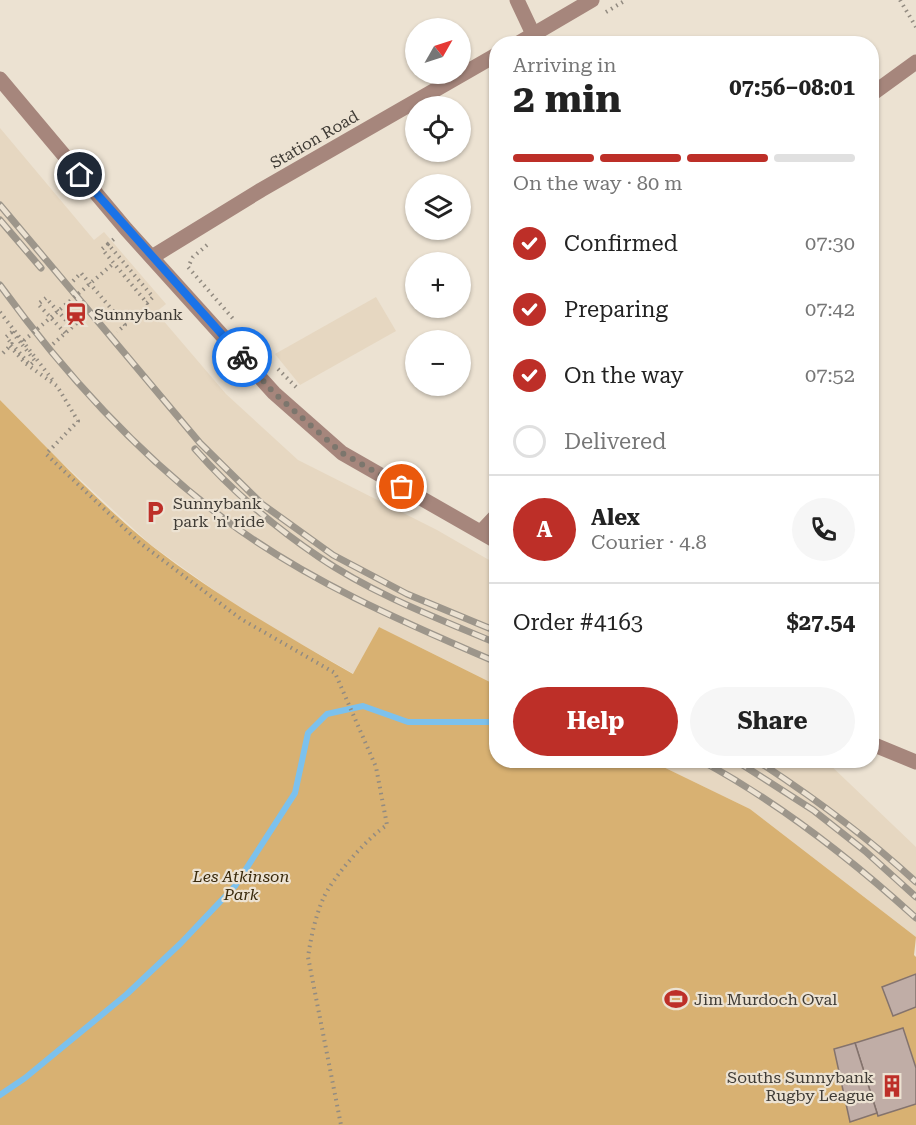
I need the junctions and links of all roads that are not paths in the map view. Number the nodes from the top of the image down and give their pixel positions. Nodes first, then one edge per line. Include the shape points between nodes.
1 (517, 0) edge
2 (592, 0) edge
3 (533, 34) junction
4 (530, 36) edge
5 (489, 59) edge
6 (916, 62) edge
7 (0, 79) edge
8 (879, 89) edge
9 (152, 257) junction
10 (489, 523) edge
11 (481, 532) junction
12 (489, 537) edge
13 (879, 747) edge
14 (916, 762) edge

1 - 3 street
2 - 3 street
3 - 4 street
5 - 9 street, Station Road
6 - 8 street
7 - 9 street
9 - 11 street via 274,393 342,453
10 - 11 street
11 - 12 street
13 - 14 street

